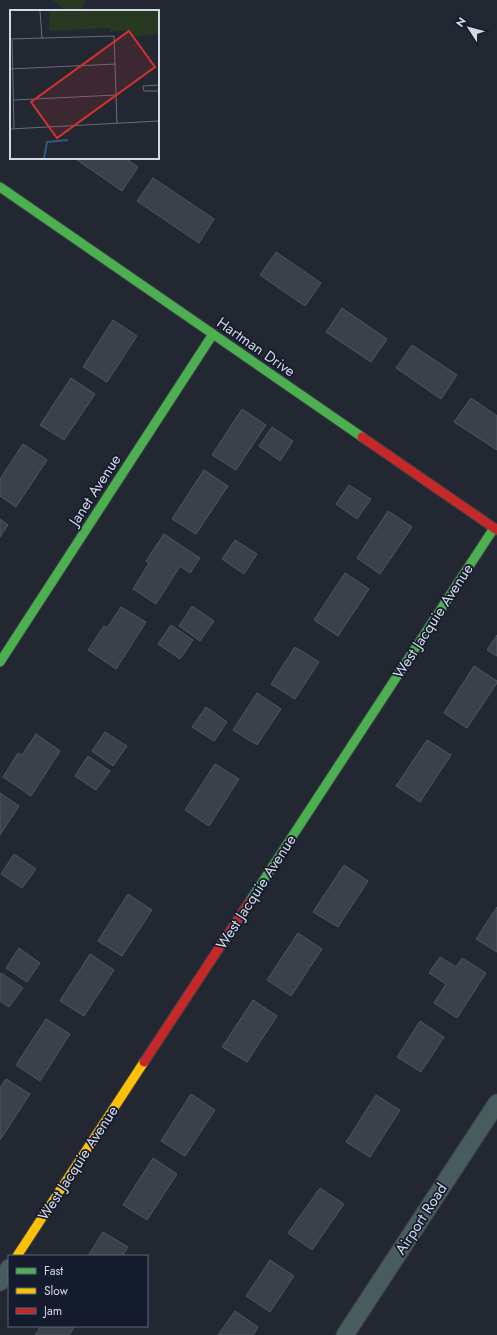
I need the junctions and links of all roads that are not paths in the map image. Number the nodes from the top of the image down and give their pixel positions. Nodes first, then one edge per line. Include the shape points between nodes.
1 (0, 187) edge
2 (213, 334) junction
3 (496, 529) edge
4 (0, 662) edge
5 (497, 1102) edge
6 (18, 1255) edge
7 (8, 1270) edge
8 (0, 1282) edge
9 (345, 1335) edge

1 - 2 street, Hartman Drive
2 - 3 street, Hartman Drive
2 - 4 street, Janet Avenue
3 - 6 street, West Jacquie Avenue
5 - 9 street, Airport Road
7 - 8 street

